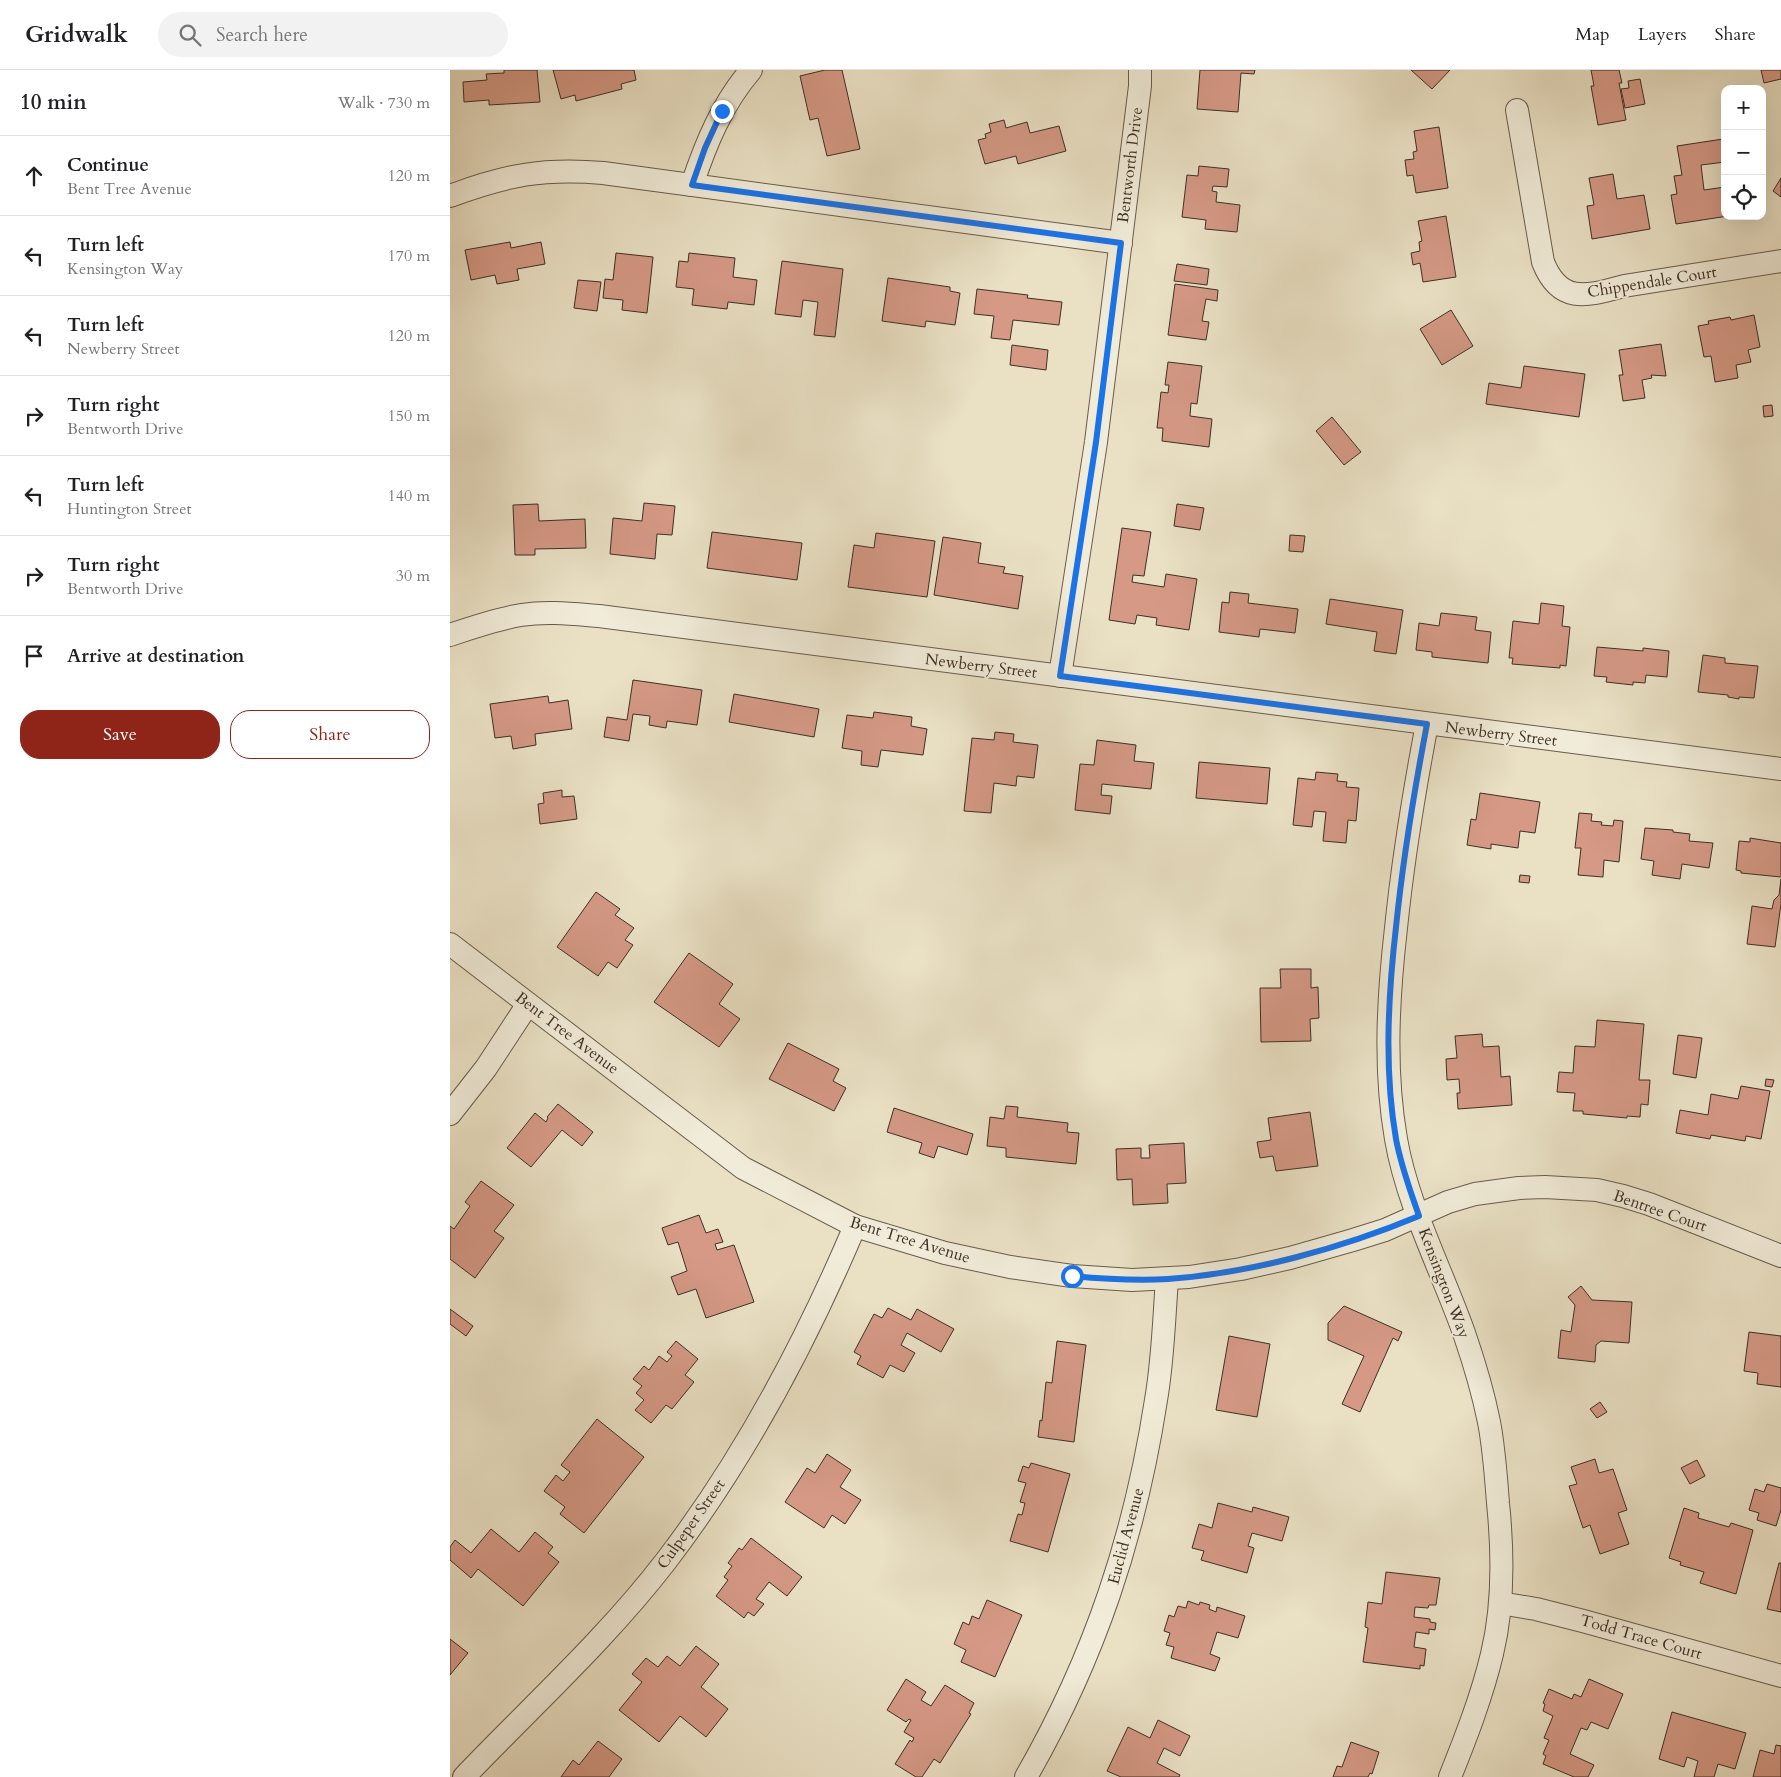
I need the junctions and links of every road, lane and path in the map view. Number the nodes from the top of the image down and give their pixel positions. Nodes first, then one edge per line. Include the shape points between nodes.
1 (751, 70) edge
2 (1140, 70) edge
3 (1517, 110) dead end
4 (692, 185) junction
5 (450, 196) edge
6 (1121, 243) junction
7 (1781, 261) edge
8 (450, 635) edge
9 (1060, 676) junction
10 (1427, 724) junction
11 (1781, 769) edge
12 (450, 944) edge
13 (528, 1004) junction
14 (450, 1114) edge
15 (1419, 1216) junction
16 (855, 1226) junction
17 (1781, 1256) edge
18 (1167, 1279) junction
19 (1500, 1603) junction
20 (1781, 1676) edge
21 (464, 1777) edge
22 (1026, 1777) edge
23 (1450, 1777) edge

1 - 4 street via 722,111
2 - 6 street, Bentworth Drive
3 - 7 street, Chippendale Court via 1543,262 1556,286 1568,293 1602,292
4 - 5 street via 572,170 508,177
4 - 6 street
6 - 9 street, Bentworth Drive via 1096,442
8 - 9 street, Newberry Street via 522,615 560,613
9 - 10 street, Newberry Street
10 - 11 street, Newberry Street
10 - 15 street, Kensington Way via 1398,902 1388,1036 1396,1140 1404,1176
12 - 13 street, Bent Tree Avenue
13 - 14 street via 486,1068
13 - 16 street, Bent Tree Avenue via 743,1168
15 - 17 street, Bentree Court via 1475,1194 1519,1188 1571,1187 1650,1204
15 - 18 street, Bent Tree Avenue via 1290,1258 1241,1269
15 - 19 street, Kensington Way via 1464,1334 1490,1424 1500,1520
16 - 18 street, Bent Tree Avenue via 944,1253 1025,1269 1103,1278
16 - 21 street, Culpeper Street via 822,1301 777,1388 705,1507 623,1614
18 - 22 street, Euclid Avenue via 1157,1398 1131,1525 1113,1587 1089,1651 1060,1715
19 - 20 street, Todd Trace Court via 1583,1621
19 - 23 street, Kensington Way via 1493,1652 1484,1685

